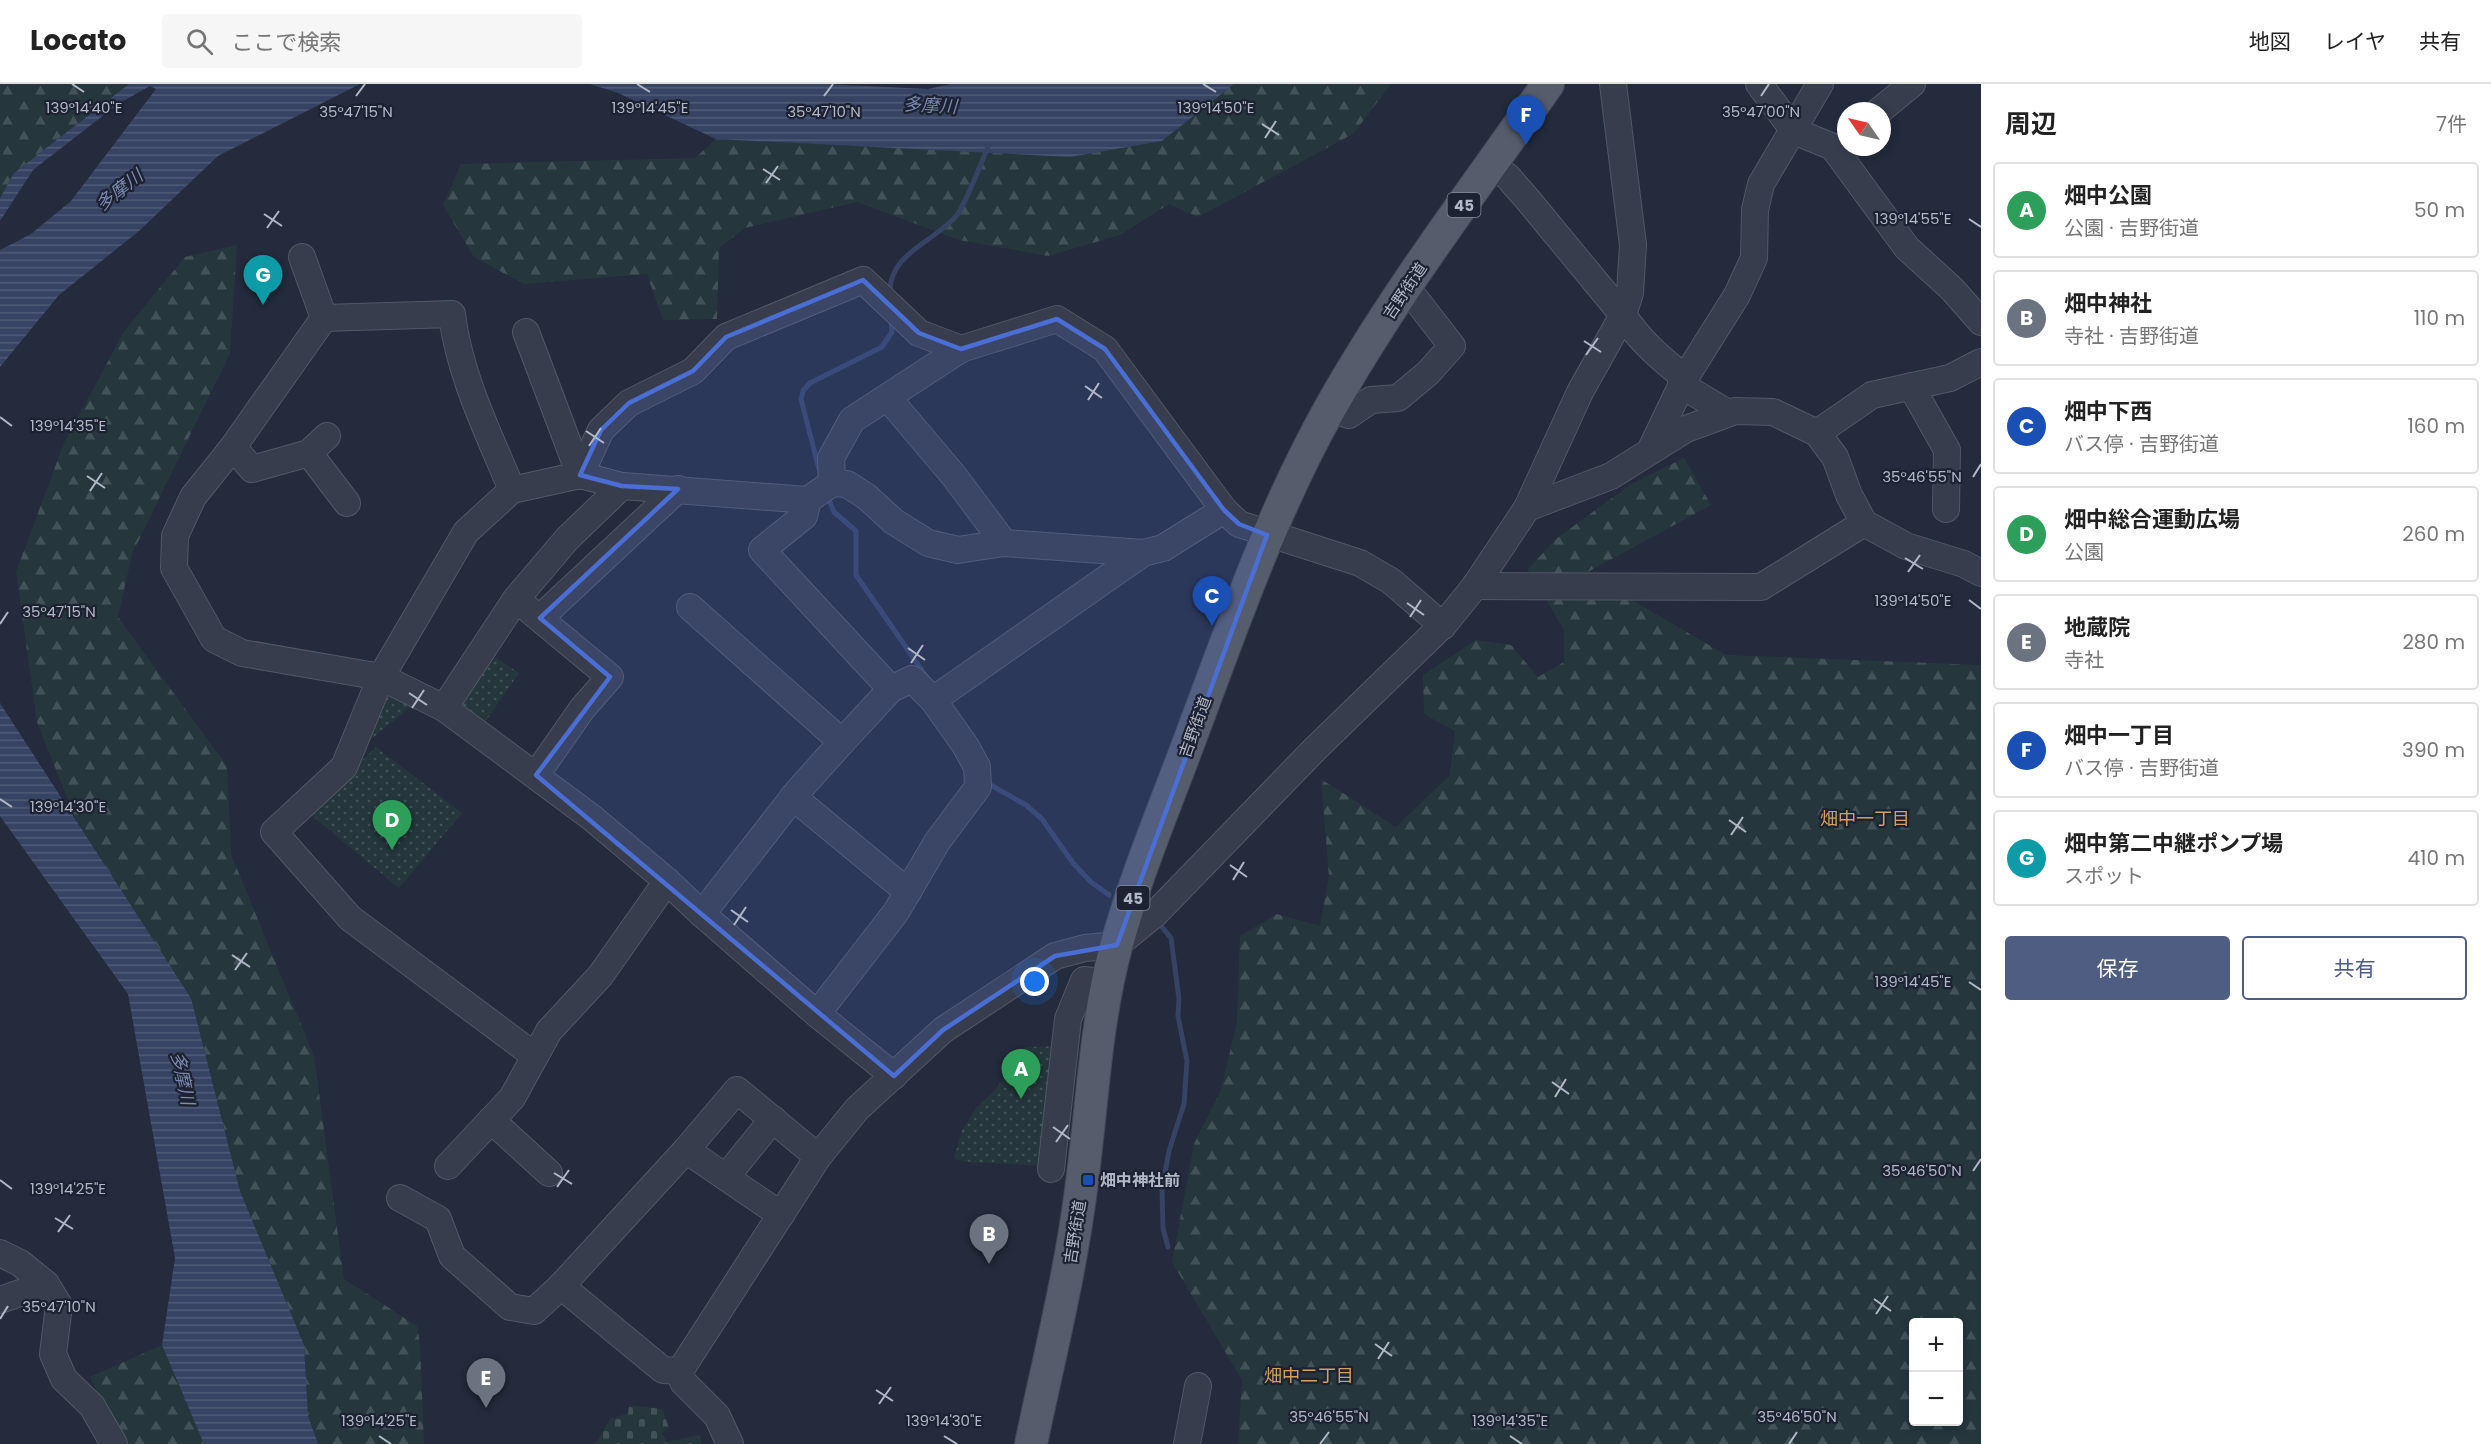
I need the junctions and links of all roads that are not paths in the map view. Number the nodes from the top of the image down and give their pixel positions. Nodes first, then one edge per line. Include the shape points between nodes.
1 (1548, 84) edge
2 (1612, 84) edge
3 (1759, 84) edge
4 (1820, 84) edge
5 (1912, 84) edge
6 (1889, 102) edge
7 (1794, 131) junction
8 (1837, 141) edge
9 (1849, 156) edge
10 (1492, 165) junction
11 (302, 257) dead end
12 (1407, 288) junction
13 (1623, 315) junction
14 (324, 318) junction
15 (1981, 322) edge
16 (526, 332) dead end
17 (961, 349) junction
18 (1981, 362) edge
19 (1683, 381) junction
20 (1911, 386) junction
21 (888, 398) junction
22 (1330, 408) junction
23 (1728, 413) junction
24 (1817, 433) junction
25 (233, 447) junction
26 (1650, 451) junction
27 (580, 475) junction
28 (832, 483) junction
29 (622, 486) junction
30 (678, 489) junction
31 (512, 490) junction
32 (808, 500) junction
33 (347, 503) dead end
34 (1527, 508) junction
35 (1946, 509) dead end
36 (1224, 510) junction
37 (1864, 523) junction
38 (1267, 535) junction
39 (1004, 543) junction
40 (1143, 553) junction
41 (1981, 573) edge
42 (1475, 586) junction
43 (516, 599) junction
44 (690, 607) dead end
45 (540, 618) junction
46 (1443, 626) junction
47 (381, 677) junction
48 (891, 689) junction
49 (939, 696) junction
50 (444, 708) junction
51 (842, 742) junction
52 (536, 775) junction
53 (793, 797) junction
54 (667, 881) junction
55 (908, 892) junction
56 (702, 914) junction
57 (1117, 945) junction
58 (1108, 983) junction
59 (817, 1014) junction
60 (535, 1056) junction
61 (894, 1076) junction
62 (773, 1119) junction
63 (491, 1120) junction
64 (686, 1150) junction
65 (818, 1157) junction
66 (448, 1166) dead end
67 (1051, 1169) dead end
68 (549, 1173) dead end
69 (726, 1177) junction
70 (400, 1198) dead end
71 (781, 1215) junction
72 (0, 1253) edge
73 (46, 1284) junction
74 (561, 1286) junction
75 (0, 1300) edge
76 (680, 1371) junction
77 (1198, 1386) dead end
78 (114, 1444) edge
79 (730, 1444) edge
80 (1030, 1444) edge
81 (1187, 1444) edge

1 - 10 main road, 吉野街道 / 45
2 - 13 street via 1633,244 1630,293
3 - 7 street
4 - 7 street
5 - 6 street
7 - 8 street
7 - 19 street via 1761,184 1755,210 1754,258 1737,294
9 - 15 street via 1907,248
10 - 12 main road, 吉野街道 / 45
10 - 13 street via 1508,177
11 - 14 street
12 - 22 main road, 吉野街道 / 45
12 - 22 street via 1452,346 1428,374 1398,398 1371,400 1349,415
13 - 19 street via 1636,335
13 - 34 street via 1580,392
14 - 25 street
14 - 31 street via 452,314 454,335 474,397
16 - 27 street
17 - 21 street
17 - 27 street via 919,333 863,280 726,337 693,371 629,403 601,430
17 - 36 street via 1057,319 1105,349
18 - 20 street via 1950,378
19 - 23 street
19 - 26 street
20 - 24 street via 1872,395
20 - 35 street via 1947,450
21 - 28 street via 852,420 831,458
21 - 39 street
22 - 38 main road, 吉野街道 / 45
23 - 24 street via 1773,412
23 - 26 street via 1686,429
24 - 37 street via 1835,457
25 - 33 street via 252,469 318,445
25 - 47 street via 193,497 175,536 174,568 214,639 242,652
26 - 34 street via 1611,476
27 - 29 street
27 - 31 street
28 - 32 street
28 - 39 street via 847,484 928,543 958,550
29 - 30 street
29 - 43 street via 567,539
30 - 32 street
30 - 45 street
31 - 47 street via 466,532
32 - 48 street via 804,516 762,550
34 - 42 street
36 - 38 street via 1239,525
36 - 40 street via 1163,548
37 - 41 street via 1906,546
37 - 42 street via 1761,587
38 - 46 street via 1360,563 1391,581
38 - 57 main road, 吉野街道 / 45
39 - 40 street
40 - 49 street
42 - 46 street
43 - 45 street
43 - 50 street
44 - 51 street
45 - 52 street via 610,677 582,709
46 - 57 street via 1155,914
47 - 50 street
47 - 60 street via 344,767 274,832 350,918
48 - 49 street via 912,679
48 - 51 street
49 - 55 street via 977,767 978,787 937,842
50 - 52 street
51 - 53 street
52 - 54 street
53 - 55 street
53 - 56 street
54 - 56 street
54 - 60 street via 600,976 549,1031
55 - 59 street
56 - 59 street
57 - 58 main road, 吉野街道 / 45
57 - 61 street via 1055,956 943,1030
58 - 67 street via 1084,980 1068,1019
58 - 80 main road, 吉野街道 / 45 via 1067,1281
59 - 61 street
60 - 63 street via 512,1098
61 - 65 street via 857,1109
62 - 64 street via 737,1090
62 - 65 street
62 - 69 street
63 - 66 street
63 - 68 street
64 - 69 street
64 - 74 street
65 - 71 street
69 - 71 street
70 - 74 street via 438,1219 452,1256 510,1306 534,1311
71 - 76 street
72 - 73 street
73 - 75 street
73 - 78 street via 58,1305 53,1354 64,1379 92,1406
74 - 76 street via 663,1370
76 - 79 street via 683,1382 717,1416
77 - 81 street

